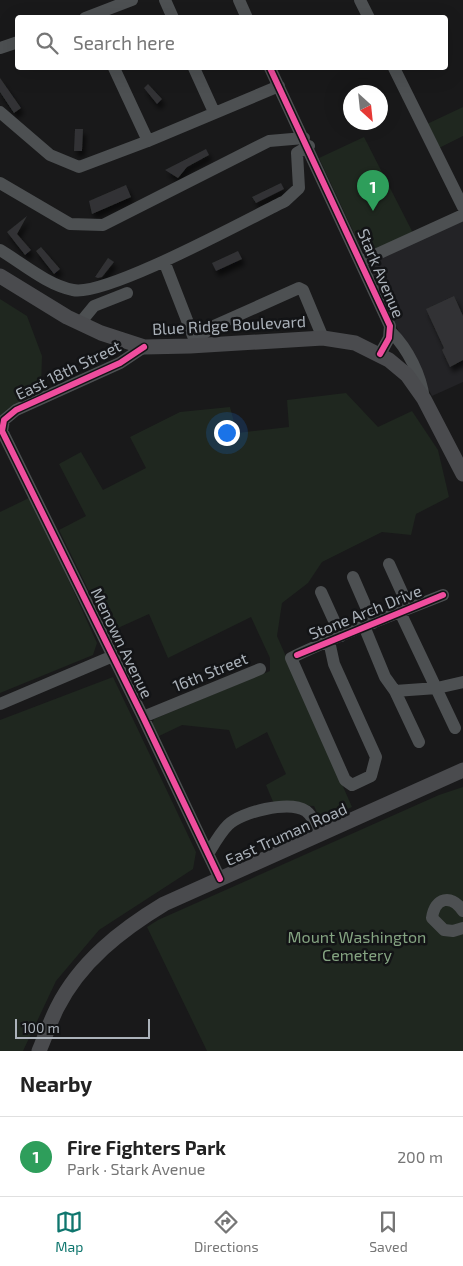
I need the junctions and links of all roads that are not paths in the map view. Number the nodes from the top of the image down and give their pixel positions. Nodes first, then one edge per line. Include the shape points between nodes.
1 (132, 0) edge
2 (165, 0) edge
3 (239, 0) edge
4 (360, 0) edge
5 (93, 15) edge
6 (172, 15) edge
7 (246, 15) edge
8 (368, 15) edge
9 (15, 43) edge
10 (0, 48) edge
11 (115, 70) edge
12 (195, 70) edge
13 (271, 70) edge
14 (395, 70) edge
15 (279, 86) junction
16 (0, 112) edge
17 (214, 112) junction
18 (148, 141) junction
19 (306, 142) junction
20 (0, 182) edge
21 (463, 207) edge
22 (463, 215) edge
23 (0, 250) edge
24 (164, 261) junction
25 (362, 261) junction
26 (0, 276) edge
27 (127, 293) dead end
28 (80, 323) junction
29 (391, 332) junction
30 (323, 338) junction
31 (197, 346) junction
32 (144, 347) junction
33 (380, 354) junction
34 (424, 399) junction
35 (4, 420) joint
36 (463, 474) edge
37 (389, 564) dead end
38 (353, 577) dead end
39 (321, 592) dead end
40 (443, 595) dead end
41 (404, 610) junction
42 (369, 624) junction
43 (341, 636) junction
44 (329, 641) junction
45 (113, 656) junction
46 (260, 669) dead end
47 (463, 682) edge
48 (437, 688) junction
49 (463, 690) edge
50 (396, 691) junction
51 (0, 704) edge
52 (143, 717) junction
53 (455, 728) dead end
54 (419, 742) dead end
55 (463, 770) edge
56 (321, 834) junction
57 (208, 854) junction
58 (220, 879) junction
59 (463, 910) edge
60 (463, 928) edge
61 (39, 1051) edge

1 - 5 street
2 - 6 street
3 - 7 street
4 - 8 street
9 - 10 street
11 - 18 street
12 - 17 street
13 - 15 street, Stark Avenue
14 - 21 street
15 - 17 street
15 - 19 street, Stark Avenue
16 - 18 street via 50,155 79,167
17 - 18 street
19 - 20 street via 269,141 103,225 70,224
19 - 24 street via 297,153 298,188 285,201
19 - 25 street, Stark Avenue
22 - 25 street
23 - 24 street via 58,286 78,291 137,274
24 - 31 street
25 - 29 street, Stark Avenue
26 - 28 main road, Blue Ridge Boulevard
27 - 28 street via 94,306
28 - 32 main road, Blue Ridge Boulevard
29 - 33 street, Stark Avenue
29 - 34 street, Stark Avenue via 401,342 422,383
30 - 31 main road, Blue Ridge Boulevard
30 - 31 street via 303,290 299,288 214,326 204,333
30 - 33 main road, Blue Ridge Boulevard via 355,343
31 - 32 main road, Blue Ridge Boulevard
32 - 35 street, East 18th Street via 120,363 16,410
33 - 34 main road, Blue Ridge Boulevard via 407,375
34 - 36 main road, Stark Avenue
35 - 45 street, Menown Avenue via 2,431
37 - 41 street
38 - 42 street
39 - 43 street
40 - 41 street, Stone Arch Drive
41 - 42 street, Stone Arch Drive
41 - 48 street
42 - 43 street, Stone Arch Drive
42 - 50 street, Stone Arch Drive via 385,677
43 - 44 street, Stone Arch Drive
44 - 44 street, Stone Arch Drive via 334,664 376,757 373,774 352,785 345,780 291,658
45 - 51 street
45 - 52 street, Menown Avenue
46 - 52 street, 16th Street
47 - 48 street
48 - 49 street
48 - 50 street
48 - 53 street
50 - 54 street, Stone Arch Drive
52 - 57 street, Menown Avenue
55 - 56 main road, East Truman Road
56 - 57 street via 310,815 300,808 249,812 229,824
56 - 58 main road, East Truman Road
57 - 58 street, Menown Avenue
58 - 61 main road, East Truman Road via 164,904 131,924 101,949 72,982
59 - 60 street via 451,900 444,900 433,910 432,918 444,930

